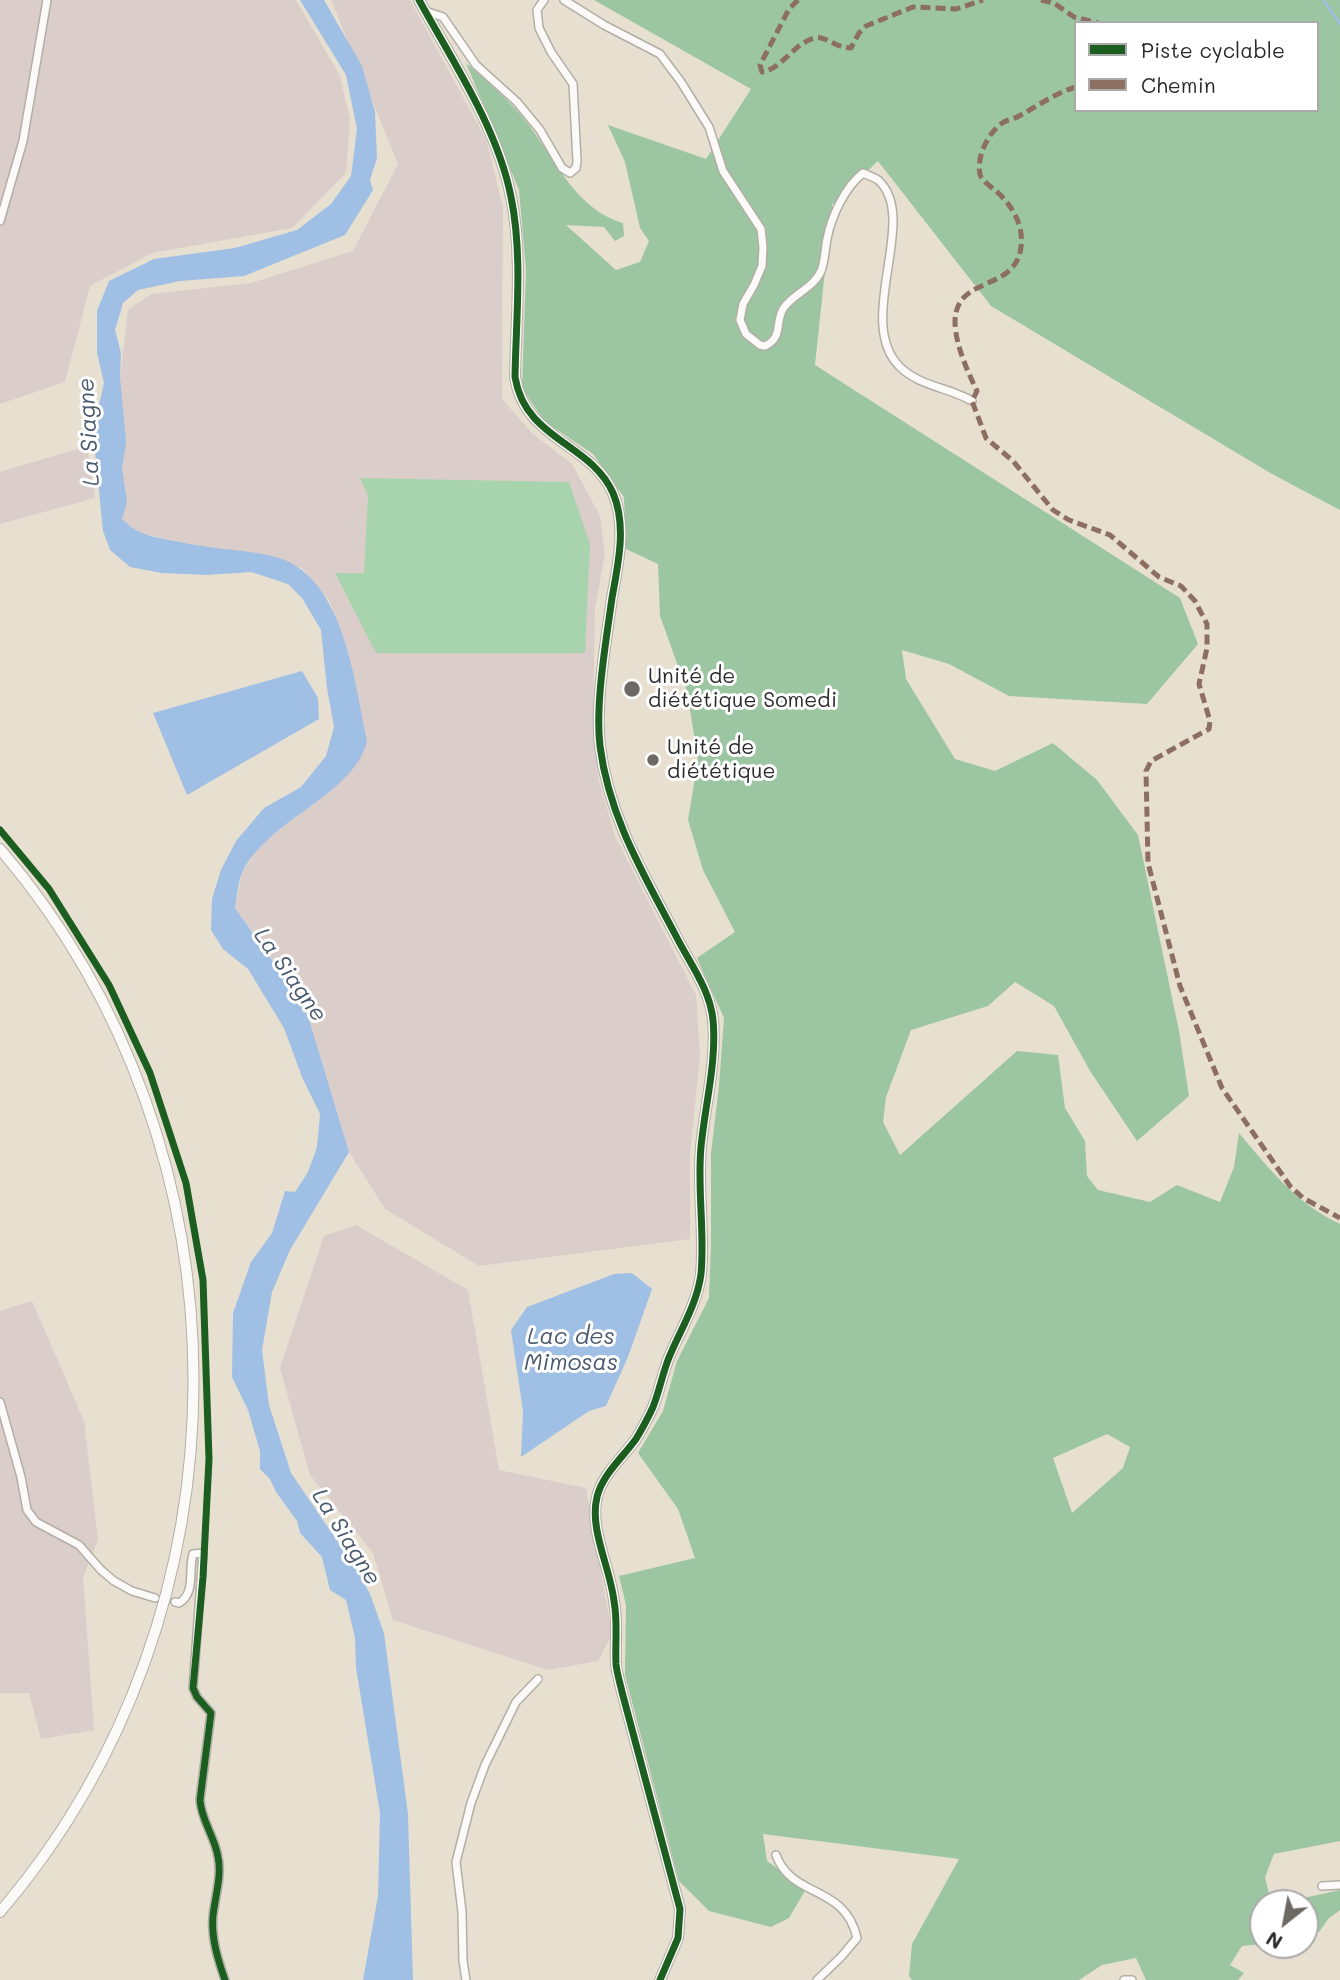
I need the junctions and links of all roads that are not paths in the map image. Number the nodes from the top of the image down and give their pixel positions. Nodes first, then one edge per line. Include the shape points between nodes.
1 (47, 0) edge
2 (419, 0) edge
3 (544, 0) edge
4 (564, 0) edge
5 (425, 11) junction
6 (0, 221) edge
7 (972, 401) dead end
8 (0, 849) edge
9 (0, 1402) edge
10 (155, 1598) dead end
11 (175, 1602) dead end
12 (538, 1679) dead end
13 (776, 1855) dead end
14 (1340, 1885) edge
15 (1322, 1886) dead end
16 (0, 1912) edge
17 (225, 1980) edge
18 (466, 1980) edge
19 (660, 1980) edge
20 (817, 1980) edge
21 (1124, 1980) edge
22 (1132, 1980) edge

1 - 6 street via 23,141
2 - 5 main road
3 - 5 street via 537,9 539,28 573,85 577,161 570,173 517,102 476,65 443,17
4 - 7 street via 660,54 709,127 723,171 761,229 762,266 740,320 746,334 765,346 775,338 782,310 816,280 838,208 863,173 878,180 891,204 884,289 886,348 915,379
5 - 19 main road via 484,118 506,172 517,250 517,391 539,425 583,457 613,493 620,536 601,682 599,727 604,768 624,837 698,975 713,1023 700,1160 701,1274 653,1407 597,1496 594,1527 615,1602 621,1692 680,1909 678,1938
8 - 16 main road via 88,976 145,1101 180,1228 191,1309 194,1388 181,1527 145,1663 84,1792
9 - 10 street via 27,1510 36,1522 79,1545 114,1581
11 - 17 street via 186,1599 189,1591 193,1554 203,1553 192,1688 211,1713 200,1800 219,1859 214,1933
12 - 18 street via 516,1702 485,1765 456,1862
13 - 20 street via 780,1867 844,1908 854,1924 856,1937
14 - 15 street
21 - 22 street

